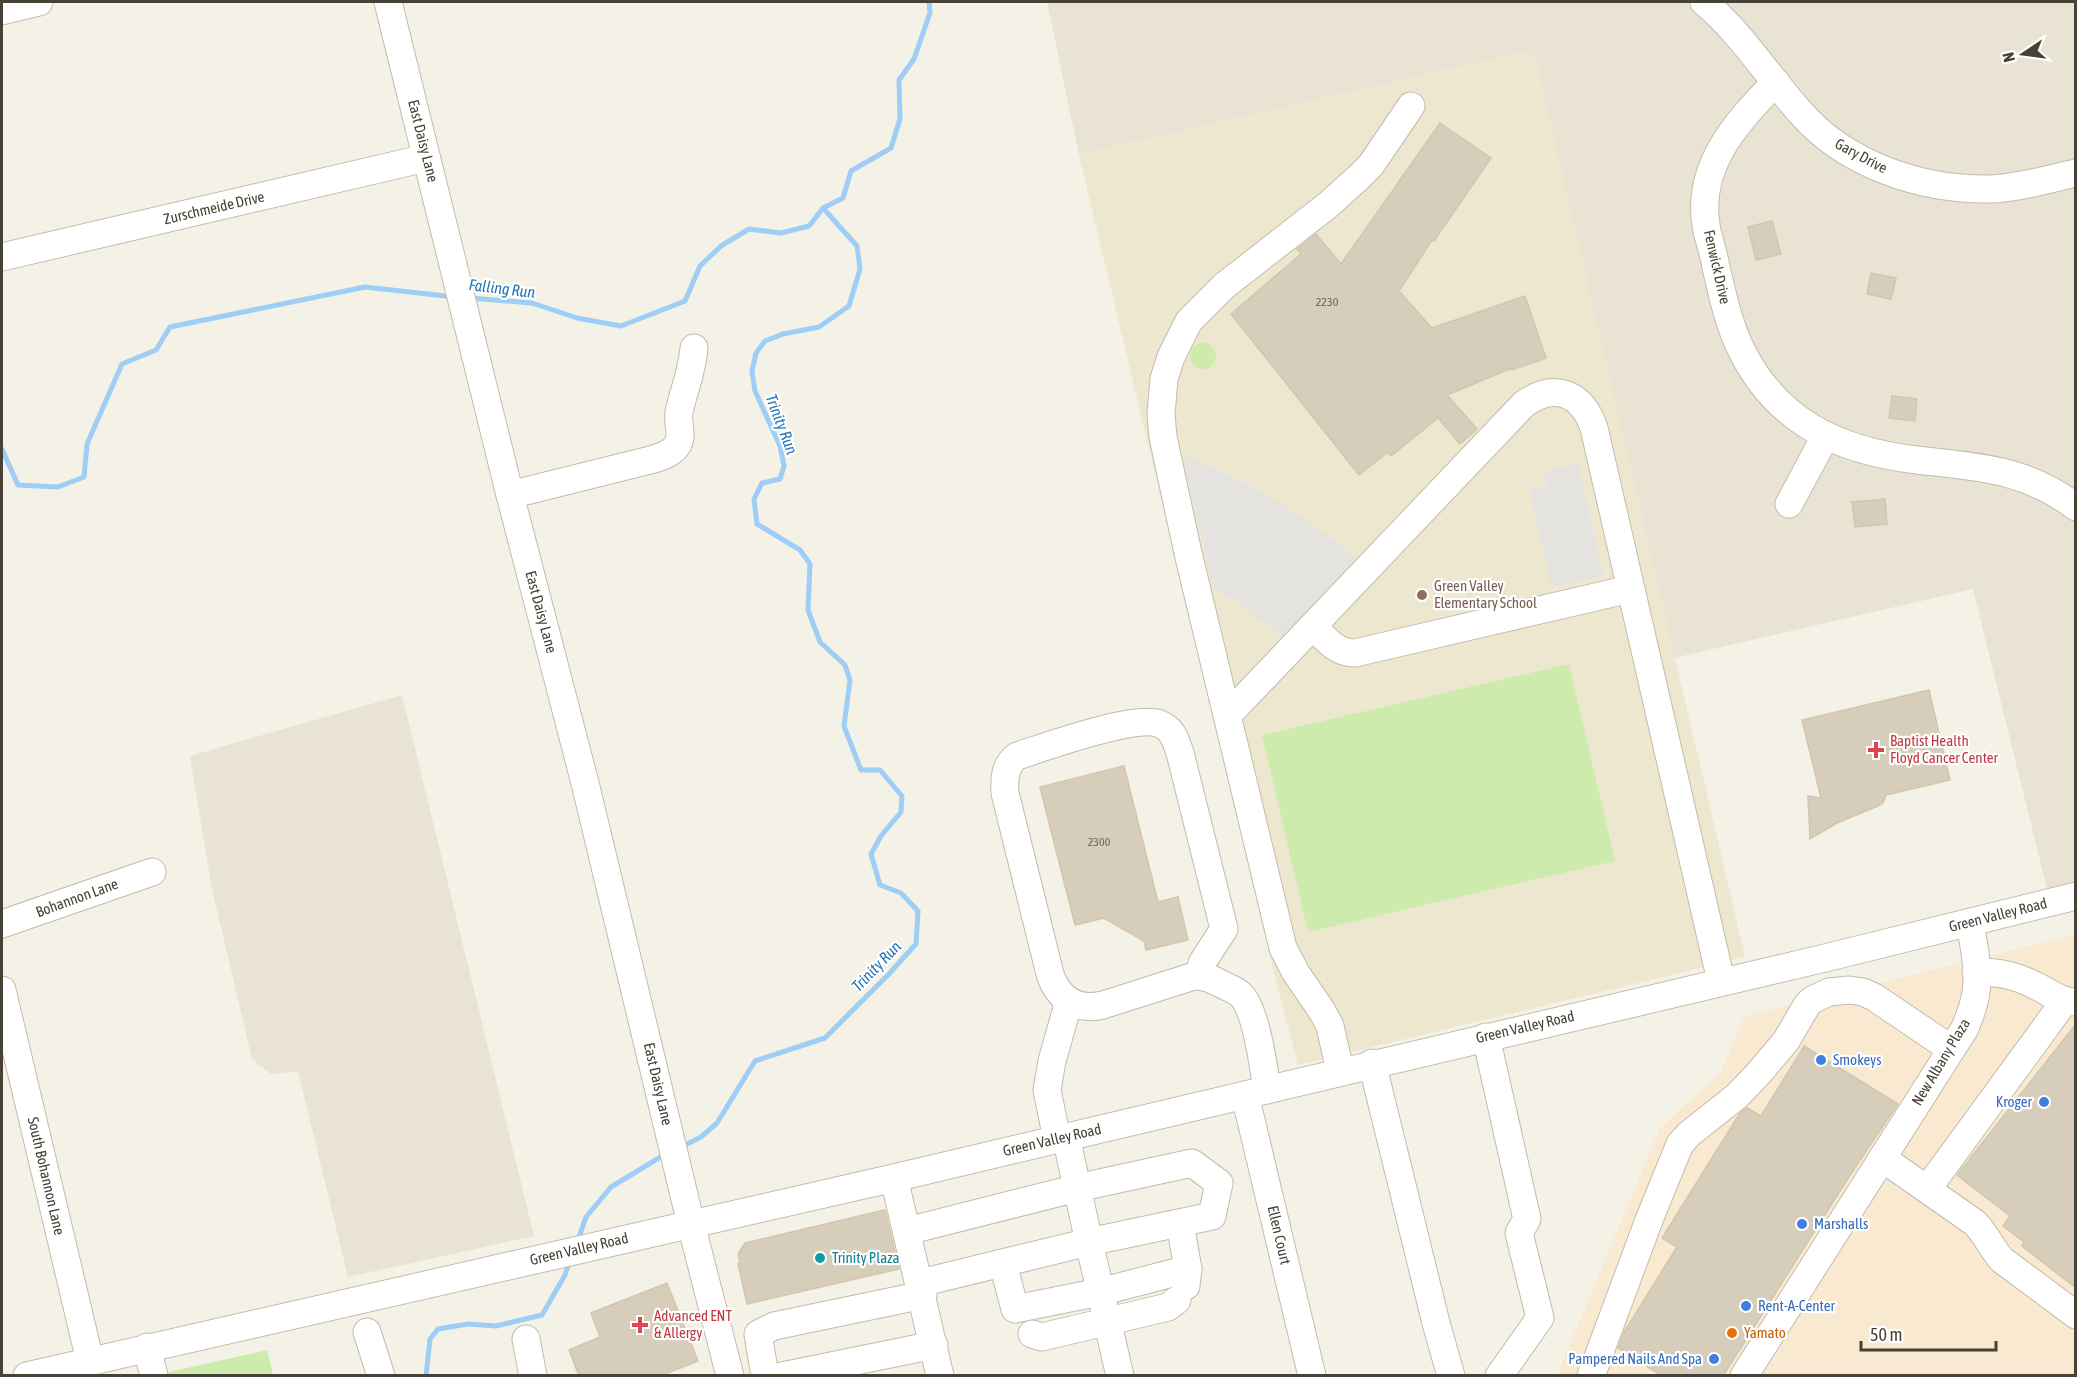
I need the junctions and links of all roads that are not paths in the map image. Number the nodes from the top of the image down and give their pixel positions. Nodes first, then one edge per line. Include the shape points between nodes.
1 (39, 2) edge
2 (388, 2) edge
3 (1704, 2) edge
4 (2, 11) edge
5 (1776, 82) junction
6 (1411, 106) dead end
7 (426, 158) junction
8 (2076, 173) edge
9 (2, 257) edge
10 (694, 348) dead end
11 (1825, 437) junction
12 (510, 495) junction
13 (1789, 504) dead end
14 (2076, 507) edge
15 (1630, 589) junction
16 (1314, 627) junction
17 (1228, 715) junction
18 (152, 872) dead end
19 (2076, 896) edge
20 (1970, 922) junction
21 (2, 924) edge
22 (1976, 972) junction
23 (1198, 975) junction
24 (1721, 981) junction
25 (2, 990) edge
26 (1069, 1001) junction
27 (2070, 1002) edge
28 (1486, 1037) junction
29 (1951, 1049) junction
30 (1372, 1063) junction
31 (1340, 1071) junction
32 (1256, 1092) junction
33 (1061, 1138) junction
34 (1882, 1158) junction
35 (894, 1178) junction
36 (1077, 1188) junction
37 (1928, 1188) junction
38 (1180, 1223) junction
39 (691, 1224) junction
40 (907, 1231) junction
41 (1089, 1242) junction
42 (1003, 1264) junction
43 (1184, 1285) junction
44 (921, 1289) junction
45 (1100, 1292) junction
46 (2076, 1315) edge
47 (1107, 1320) junction
48 (1022, 1324) junction
49 (367, 1332) dead end
50 (526, 1339) dead end
51 (934, 1345) junction
52 (147, 1347) junction
53 (90, 1360) junction
54 (27, 1376) edge
55 (154, 1376) edge
56 (381, 1376) edge
57 (533, 1376) edge
58 (730, 1376) edge
59 (765, 1376) edge
60 (782, 1376) edge
61 (940, 1376) edge
62 (1120, 1376) edge
63 (1312, 1376) edge
64 (1451, 1376) edge
65 (1499, 1376) edge
66 (1591, 1376) edge
67 (1744, 1376) edge

1 - 4 street
2 - 7 street, East Daisy Lane
3 - 5 street, Gary Drive
5 - 8 street, Gary Drive via 1800,113 1836,144 1898,175 1943,186 1991,189
5 - 11 street, Fenwick Drive via 1747,111 1713,163 1706,194 1707,231 1732,327 1748,362 1784,407
6 - 17 street via 1359,177 1224,286 1189,321 1171,357 1162,397 1163,437
7 - 9 street, Zurschmeide Drive
7 - 12 street, East Daisy Lane
10 - 12 street via 691,375 679,413 680,438 672,451 654,459
11 - 13 street
11 - 14 street, Fenwick Drive via 1872,453 2003,471 2025,478
12 - 39 street, East Daisy Lane via 585,783
15 - 16 street via 1355,653 1332,646
15 - 16 street via 1589,414 1573,397 1547,393 1524,404
15 - 24 street
16 - 17 street
17 - 31 street via 1283,948 1326,1018
18 - 21 street, Bohannon Lane
19 - 20 street, Green Valley Road
20 - 22 street, New Albany Plaza
20 - 24 street, Green Valley Road
22 - 27 street via 2016,977
22 - 29 street, New Albany Plaza via 1974,1001 1965,1028
23 - 26 street via 1096,1007
23 - 26 street via 1224,929 1180,753 1172,733 1161,724 1126,724 1017,756 1005,777 1005,793 1050,974 1056,989
23 - 32 street, Ellen Court via 1234,990 1248,1004 1253,1020
24 - 28 street, Green Valley Road
25 - 53 street, South Bohannon Lane
26 - 33 street via 1047,1090
27 - 37 street
28 - 30 street, Green Valley Road
28 - 65 street via 1527,1219 1519,1233 1540,1318
29 - 34 street, New Albany Plaza
29 - 66 street via 1863,992 1829,992 1812,1000 1786,1041 1758,1074 1680,1144
30 - 31 street, Green Valley Road
30 - 64 street
31 - 32 street, Green Valley Road
32 - 33 street, Green Valley Road
32 - 63 street, Ellen Court
33 - 35 street, Green Valley Road
33 - 36 street
34 - 37 street
34 - 67 street, New Albany Plaza
35 - 39 street, Green Valley Road
35 - 40 street
36 - 38 street via 1192,1163 1219,1184 1212,1216
36 - 40 street
36 - 41 street
37 - 46 street via 1975,1223 2002,1260
38 - 41 street
38 - 43 street
39 - 52 street, Green Valley Road
39 - 58 street, East Daisy Lane
40 - 44 street
41 - 42 street
41 - 45 street
42 - 44 street
42 - 48 street
43 - 45 street
43 - 47 street via 1168,1307
44 - 51 street
44 - 59 street via 866,1307 774,1326 758,1334
45 - 47 street
45 - 48 street
47 - 48 street via 1042,1337
47 - 62 street
49 - 56 street
50 - 57 street
51 - 60 street
51 - 61 street
52 - 53 street, Green Valley Road
52 - 55 street
53 - 54 street, Green Valley Road

